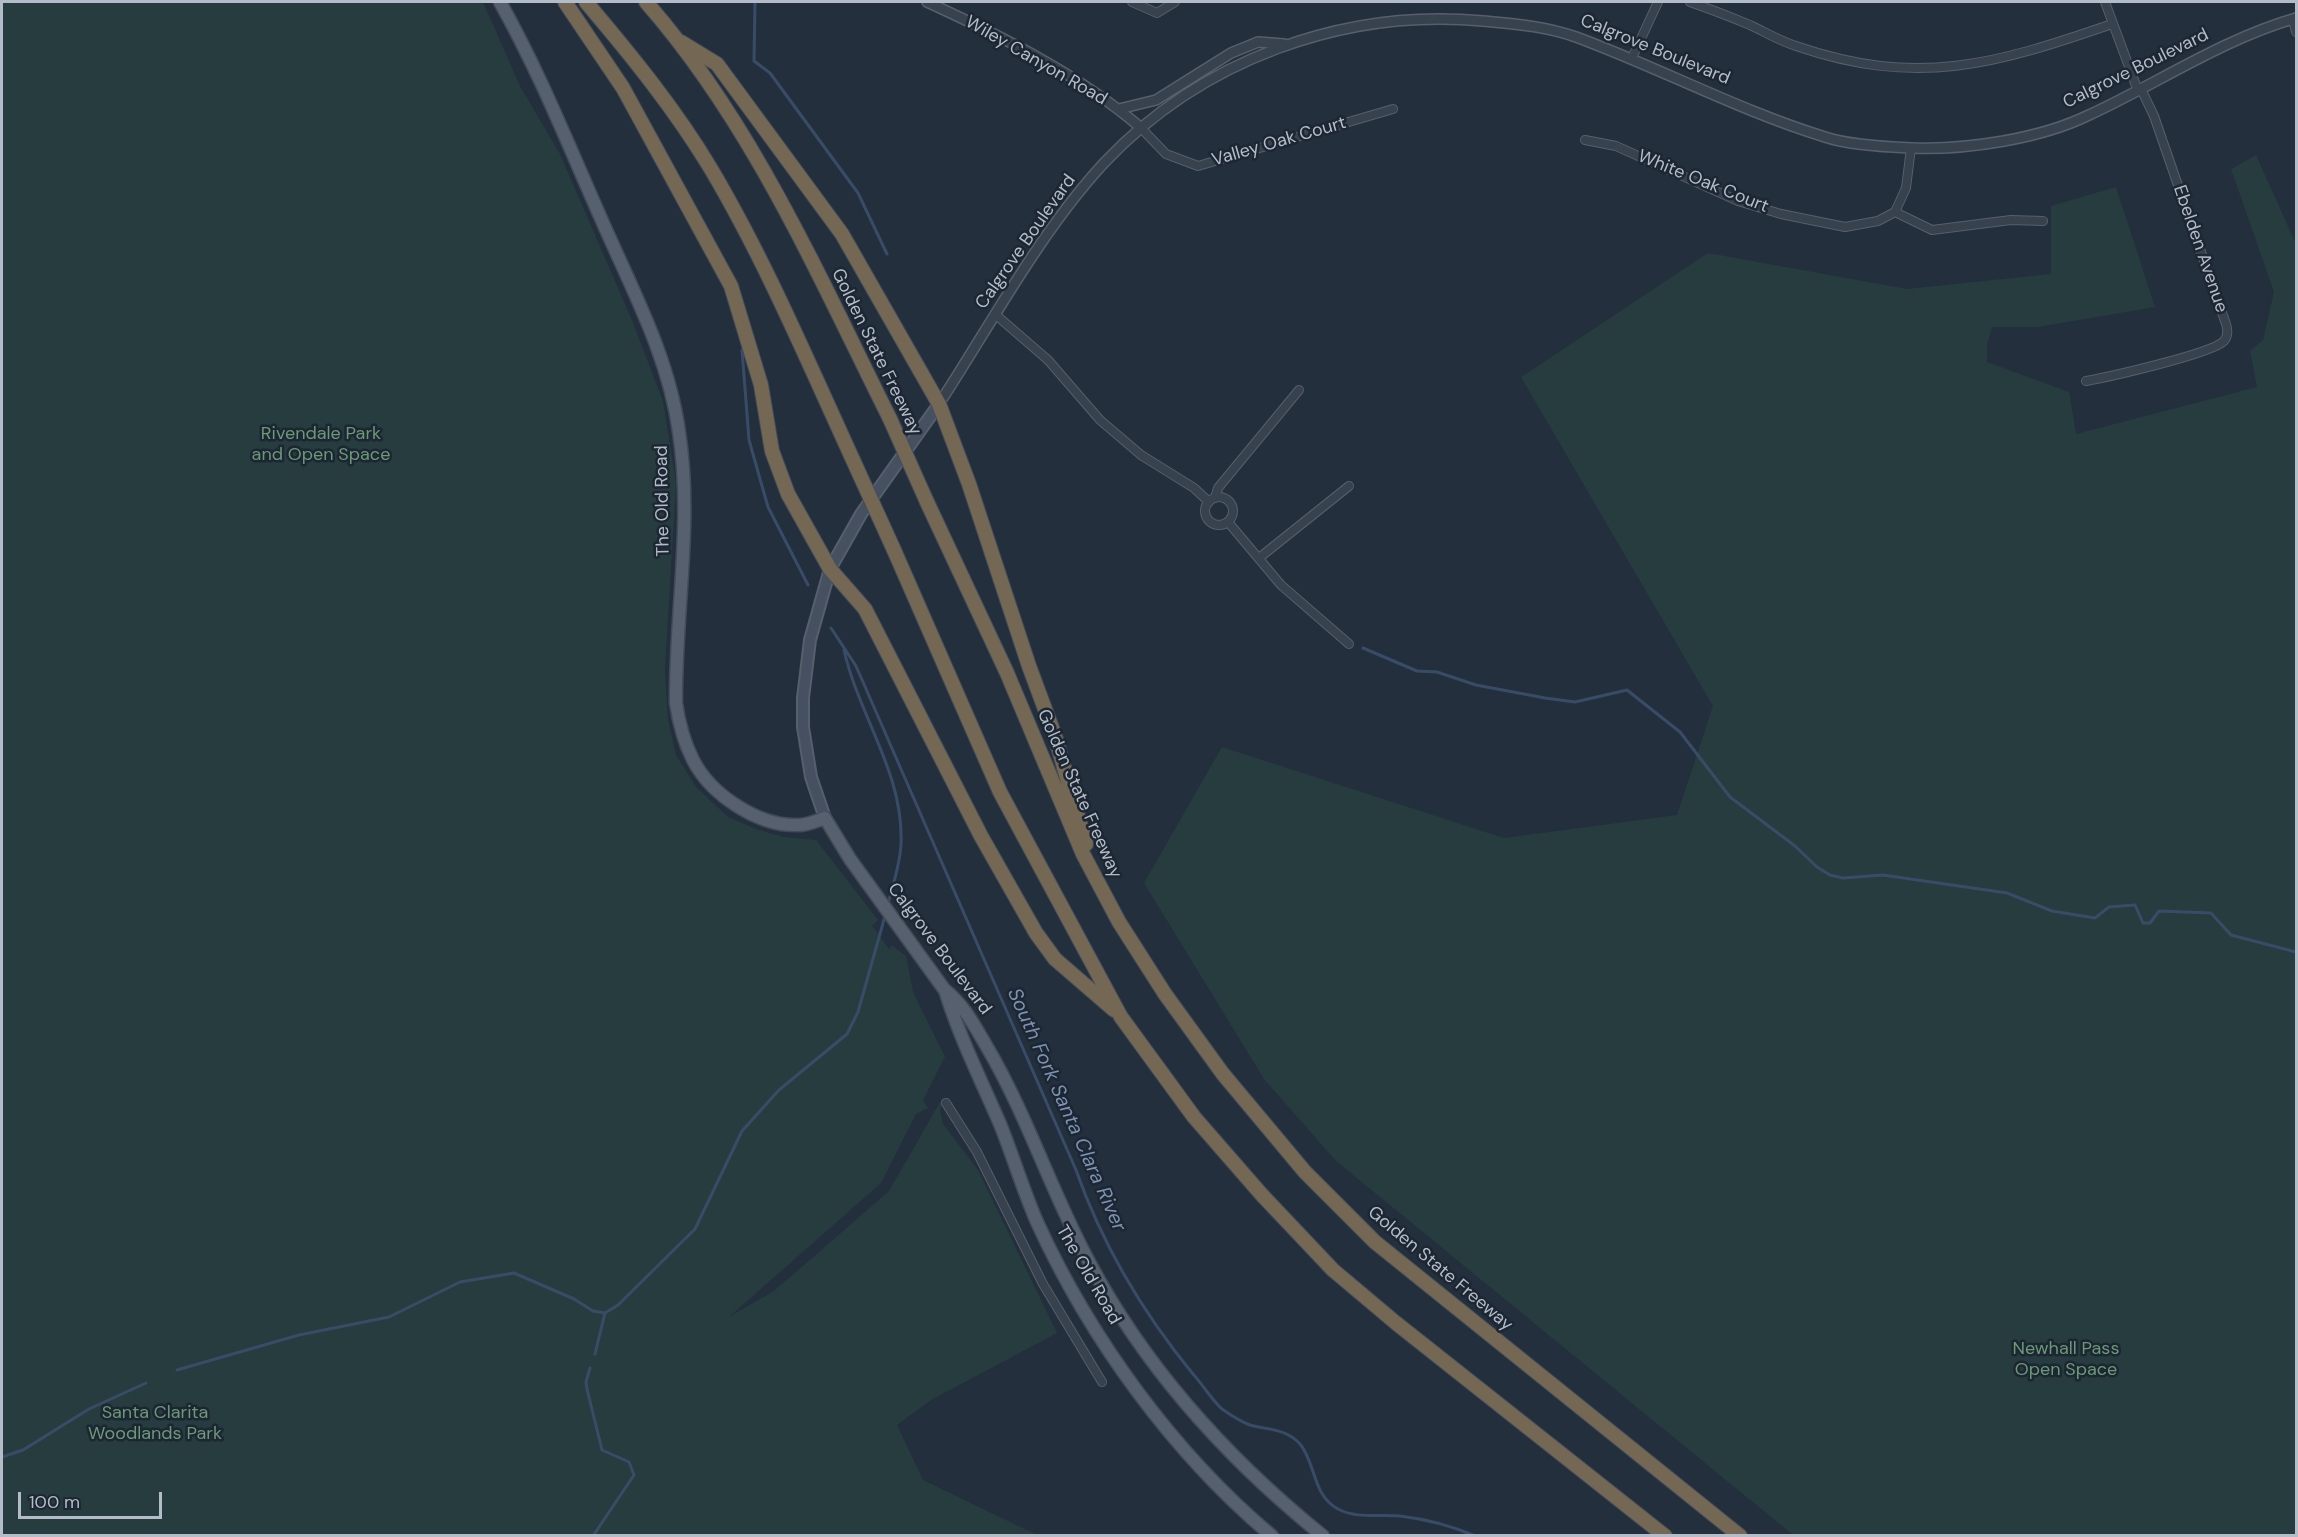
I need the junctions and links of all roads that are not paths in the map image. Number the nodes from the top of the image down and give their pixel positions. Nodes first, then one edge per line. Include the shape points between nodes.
1 (500, 2) edge
2 (565, 2) edge
3 (586, 2) edge
4 (646, 2) edge
5 (927, 2) edge
6 (1132, 2) edge
7 (1175, 2) edge
8 (1658, 2) edge
9 (1690, 2) edge
10 (2105, 2) edge
11 (2295, 18) edge
12 (2112, 24) junction
13 (2296, 32) edge
14 (681, 42) junction
15 (1289, 44) junction
16 (1632, 58) junction
17 (2140, 90) junction
18 (1119, 109) junction
19 (1393, 109) dead end
20 (1140, 128) junction
21 (1585, 140) dead end
22 (1911, 148) junction
23 (1895, 212) junction
24 (2043, 221) dead end
25 (996, 315) junction
26 (2086, 381) dead end
27 (1299, 390) dead end
28 (939, 404) junction
29 (1349, 486) dead end
30 (1212, 500) junction
31 (1228, 522) junction
32 (1259, 558) junction
33 (830, 569) junction
34 (1349, 644) dead end
35 (825, 818) junction
36 (1098, 883) junction
37 (944, 988) junction
38 (1121, 1017) junction
39 (998, 1065) joint
40 (946, 1103) dead end
41 (1102, 1382) dead end
42 (1272, 1536) edge
43 (1323, 1536) edge
44 (1665, 1536) edge
45 (1740, 1536) edge

1 - 35 main road, The Old Road via 541,81 646,320 668,380 680,432 684,476 676,681 679,725 687,746 707,779 741,808 788,825 808,825
2 - 33 highway via 622,88 731,286 761,386 778,473
3 - 38 highway, bridge via 652,81 710,168 759,255 1000,792
4 - 14 highway, Golden State Freeway
5 - 18 street, Wiley Canyon Road via 1021,48
6 - 7 street via 1157,13
8 - 16 street
9 - 12 street via 1795,46 1883,68 1924,69 1982,63 2029,53
10 - 12 street, Ebelden Avenue
11 - 13 street
11 - 17 street, Calgrove Boulevard via 2244,36
12 - 17 street, Ebelden Avenue
14 - 28 highway via 717,64 842,234
14 - 36 highway, Golden State Freeway, bridge via 739,126 890,419
15 - 16 street, Calgrove Boulevard via 1346,27 1446,17 1538,26
15 - 18 street via 1258,42 1213,63 1156,99
15 - 20 street, Calgrove Boulevard via 1209,81
16 - 22 street, Calgrove Boulevard via 1829,139
17 - 22 street, Calgrove Boulevard via 2085,118 2020,137 1965,146
17 - 26 street, Ebelden Avenue via 2169,159 2227,336 2209,349
18 - 20 street, Wiley Canyon Road
19 - 20 street, Valley Oak Court via 1198,166 1166,154
20 - 25 street, Calgrove Boulevard via 1101,167 1067,210
21 - 23 street, White Oak Court via 1616,146 1738,201 1781,214 1845,227 1878,221
22 - 23 street via 1908,180
23 - 24 street via 1932,230 1987,222
25 - 28 street, Calgrove Boulevard
25 - 30 street via 1048,360 1100,420 1141,455
27 - 30 street
28 - 33 main road, Calgrove Boulevard via 861,514
28 - 36 highway via 1055,736
29 - 32 street
30 - 31 street via 1230,502 1233,513
30 - 31 street via 1205,509 1208,520 1217,525
31 - 32 street
32 - 34 street via 1293,596
33 - 35 main road, Calgrove Boulevard via 810,640 803,698 806,753
33 - 38 highway via 865,609 981,836 1036,933 1055,959
35 - 37 main road, Calgrove Boulevard
36 - 45 highway, Golden State Freeway via 1165,994 1223,1074 1305,1172 1375,1242
37 - 39 main road, Calgrove Boulevard via 962,1004
37 - 42 main road, The Old Road via 1036,1220 1060,1269 1142,1396 1232,1498
38 - 44 highway via 1194,1117 1333,1270
39 - 43 main road, The Old Road via 1088,1260 1119,1313 1193,1414
40 - 41 street via 977,1152 1043,1284

